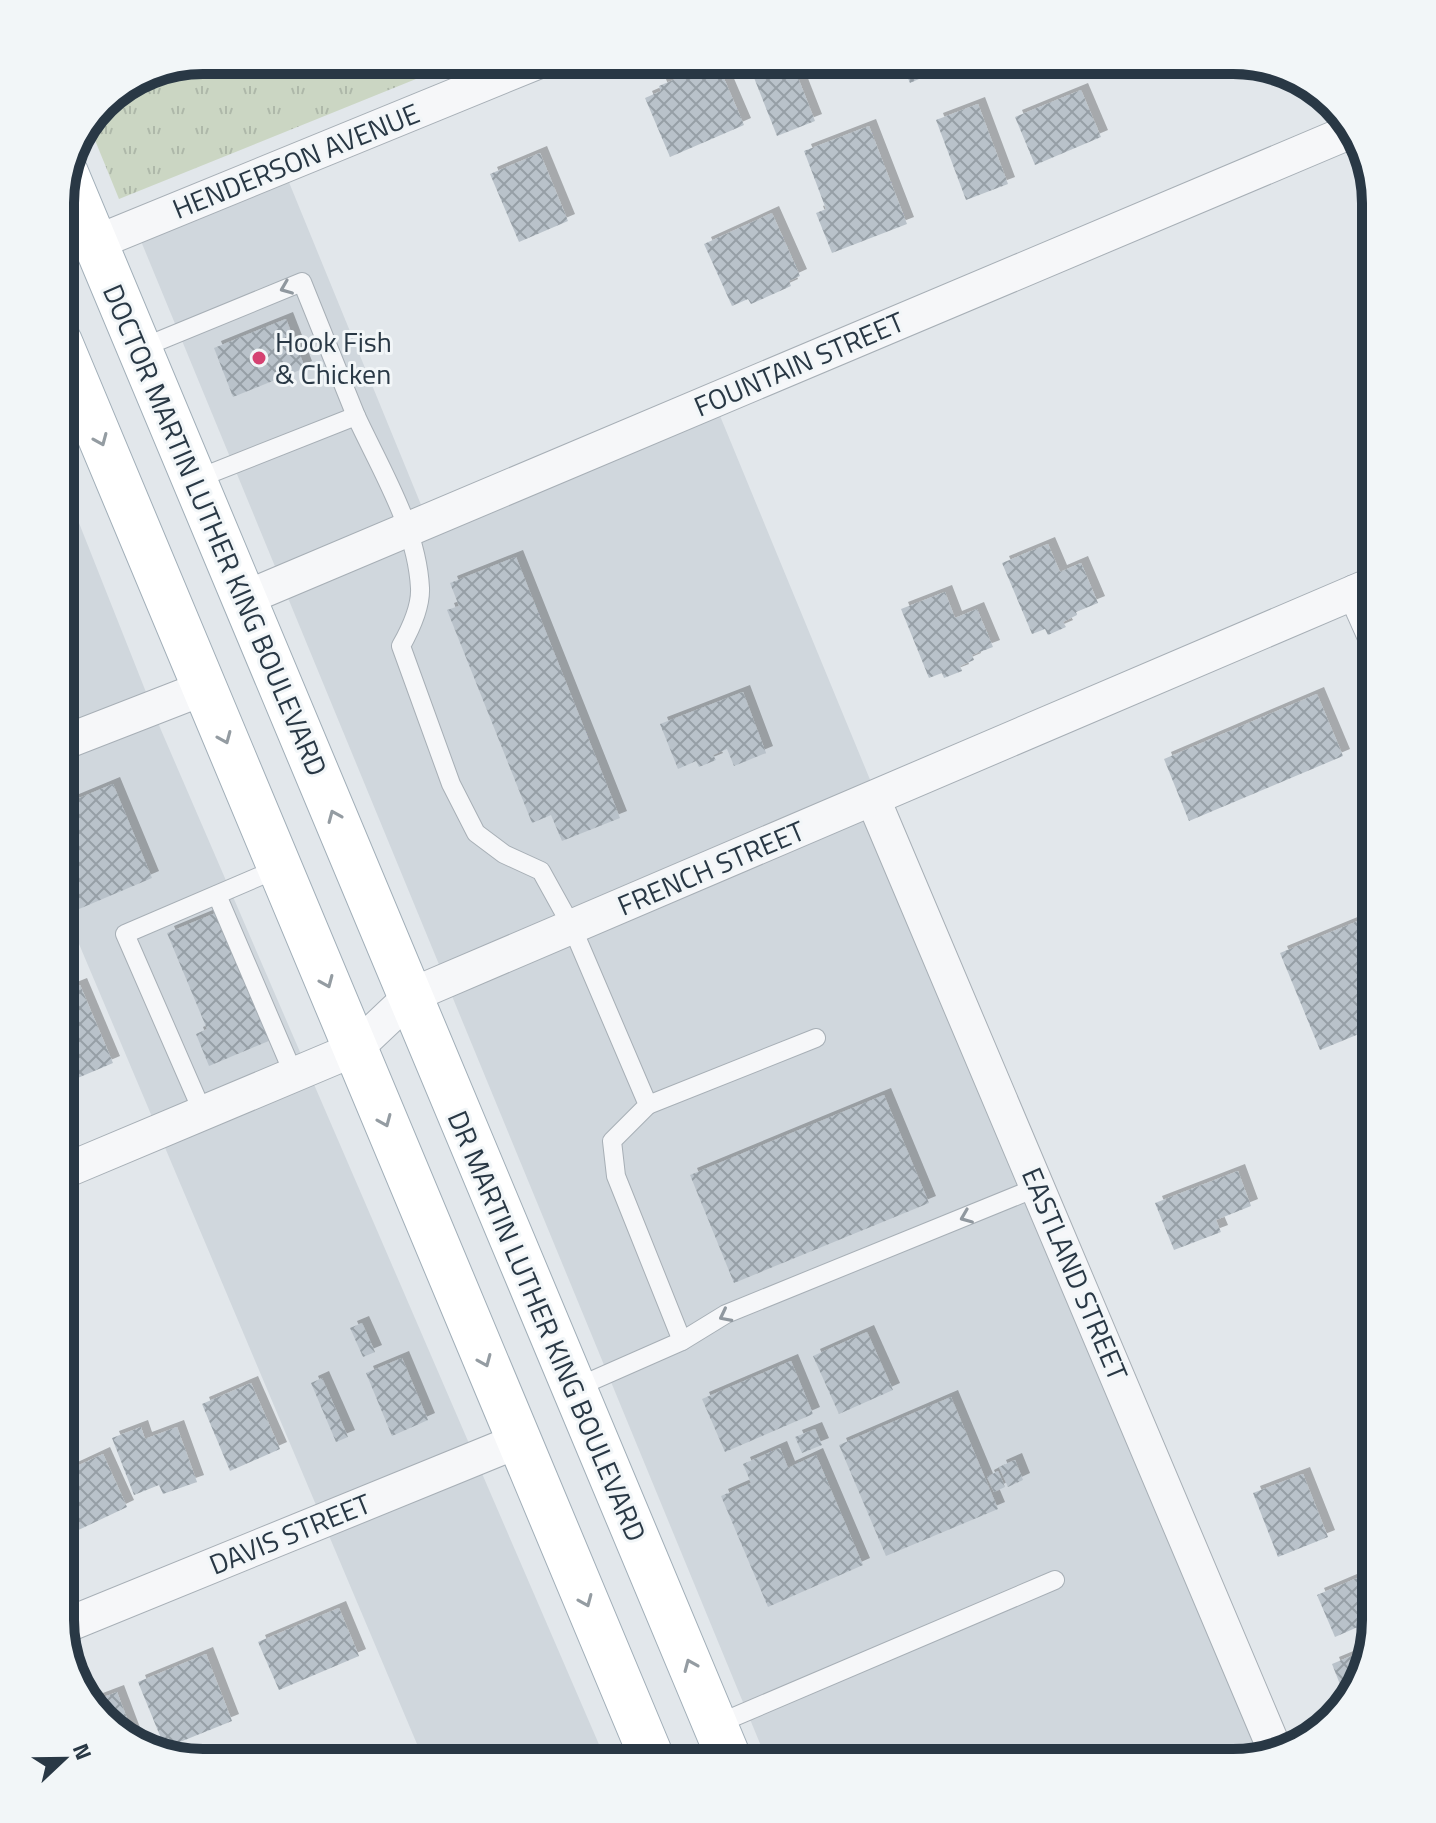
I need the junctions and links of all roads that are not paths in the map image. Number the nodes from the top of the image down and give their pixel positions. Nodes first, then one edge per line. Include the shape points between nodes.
1 (506, 74) edge
2 (1342, 135) edge
3 (74, 218) edge
4 (78, 241) edge
5 (139, 349) junction
6 (74, 376) edge
7 (356, 416) junction
8 (194, 480) junction
9 (408, 530) junction
10 (1362, 589) edge
11 (243, 599) junction
12 (204, 688) junction
13 (74, 739) edge
14 (873, 799) junction
15 (279, 868) junction
16 (364, 888) joint
17 (217, 895) junction
18 (572, 927) junction
19 (410, 998) junction
20 (816, 1038) dead end
21 (355, 1049) junction
22 (294, 1075) junction
23 (648, 1105) junction
24 (203, 1113) junction
25 (74, 1167) edge
26 (1038, 1187) junction
27 (682, 1341) junction
28 (573, 1389) junction
29 (518, 1441) junction
30 (1055, 1580) dead end
31 (74, 1622) edge
32 (1272, 1743) edge
33 (723, 1744) edge
34 (648, 1749) edge

1 - 4 street, HENDERSON AVENUE
2 - 9 street, FOUNTAIN STREET
3 - 4 main road, DOCTOR MARTIN LUTHER KING BOULEVARD
4 - 5 main road, DOCTOR MARTIN LUTHER KING BOULEVARD
7 -> 5 lane via 302,282
5 - 8 main road, DOCTOR MARTIN LUTHER KING BOULEVARD
6 -> 12 main road
7 - 8 lane
7 - 9 lane
8 - 11 main road, DOCTOR MARTIN LUTHER KING BOULEVARD
9 - 11 street, FOUNTAIN STREET
9 - 18 lane via 421,590 401,646 451,784 476,833 541,871
10 - 14 street, FRENCH STREET
16 -> 11 main road, DOCTOR MARTIN LUTHER KING BOULEVARD
12 - 13 street
12 -> 15 main road
14 - 18 street, FRENCH STREET
14 - 26 street, EASTLAND STREET
15 - 17 lane
15 -> 21 main road
16 - 19 main road, DR MARTIN LUTHER KING BOULEVARD
17 - 22 lane
17 - 24 lane via 125,934
18 - 19 street, FRENCH STREET
18 - 23 lane
19 - 21 street, FRENCH STREET
19 - 28 main road, DR MARTIN LUTHER KING BOULEVARD
20 - 23 lane
21 - 22 street, FRENCH STREET
21 -> 29 main road
22 - 24 street, FRENCH STREET
23 - 27 lane via 612,1141 616,1176
24 - 25 street, FRENCH STREET
26 -> 27 lane via 726,1314
26 - 32 street, EASTLAND STREET
27 - 28 lane
33 -> 28 main road, DR MARTIN LUTHER KING BOULEVARD
29 - 31 street, DAVIS STREET
29 -> 34 main road
30 - 33 lane

